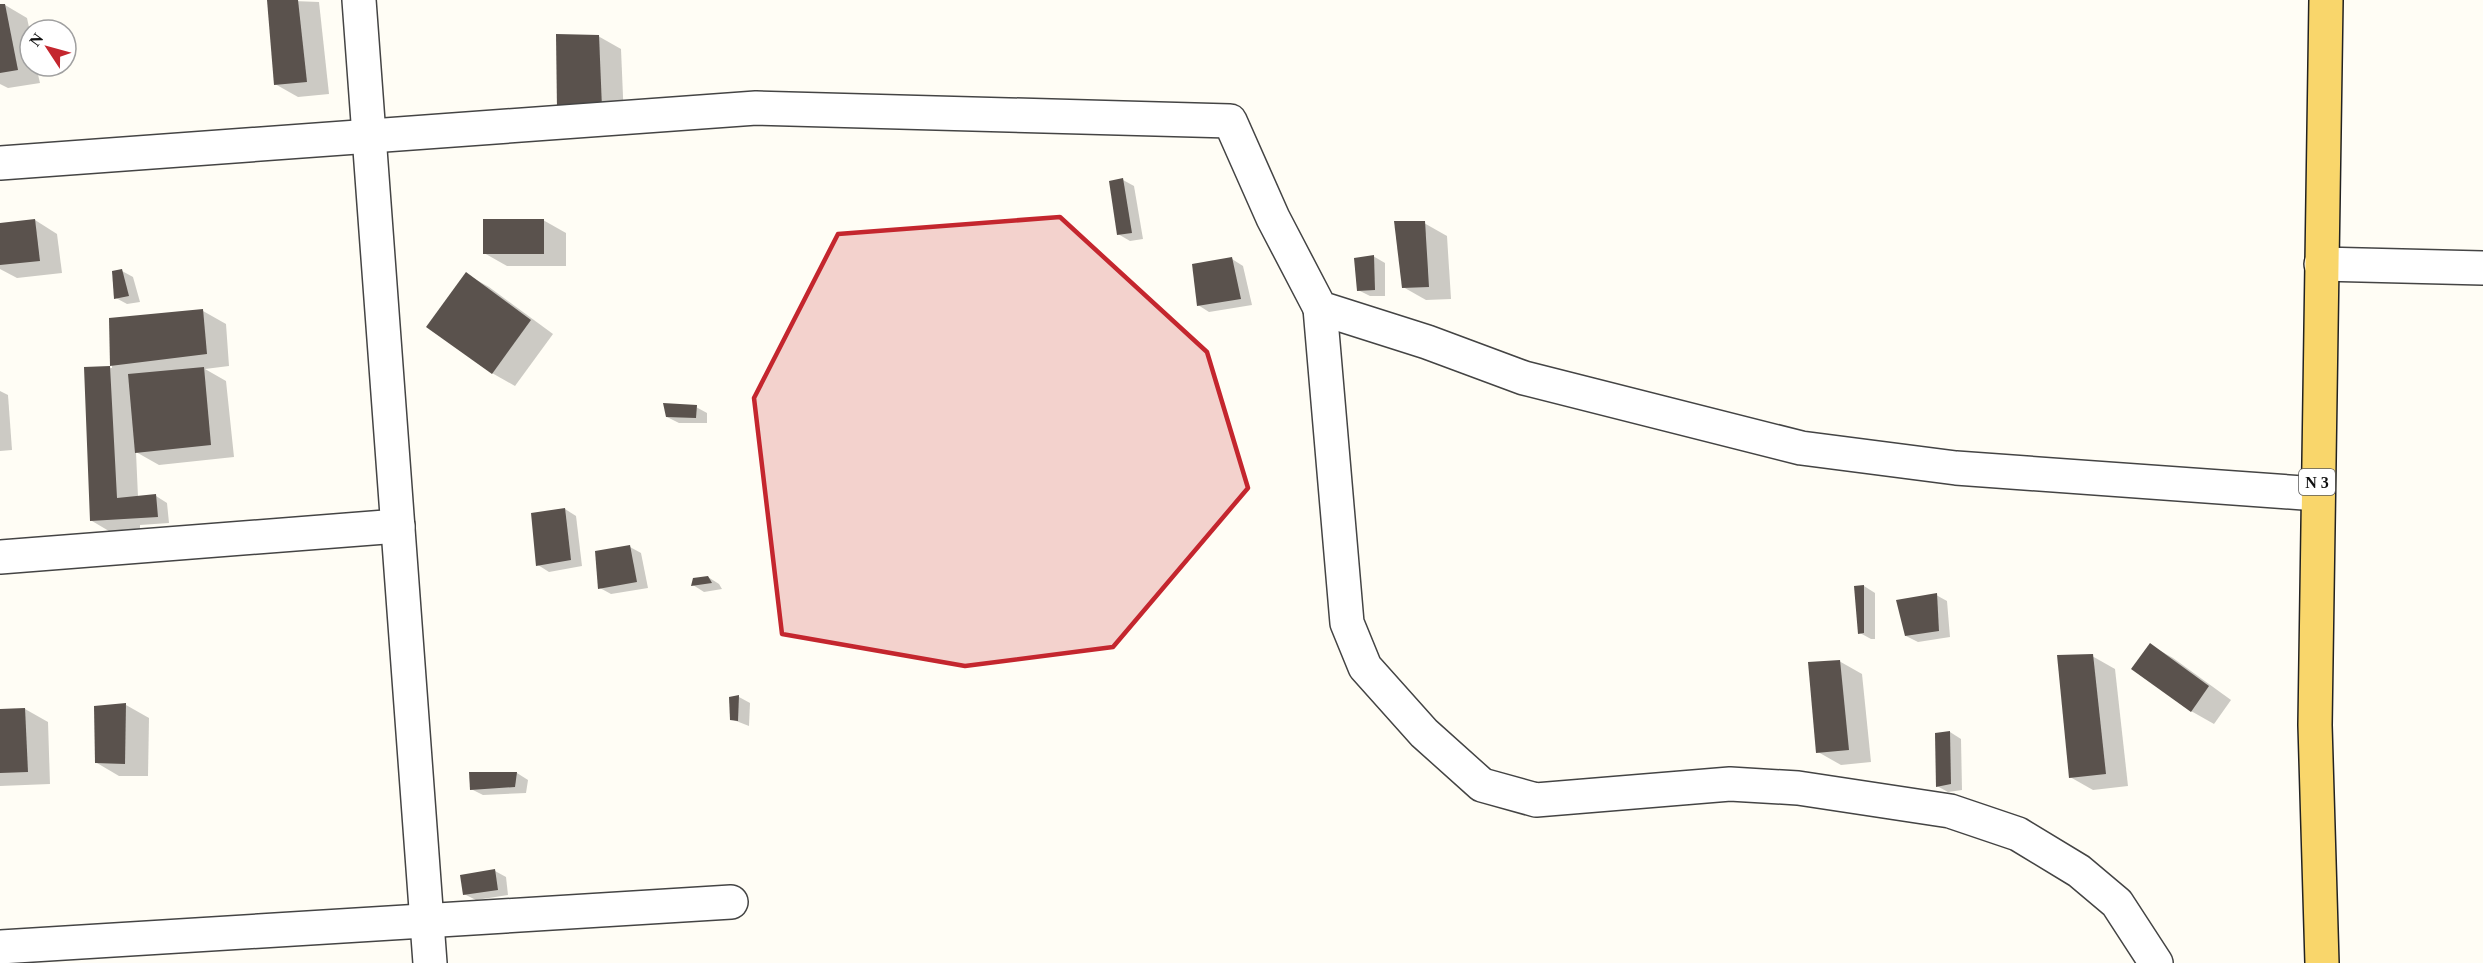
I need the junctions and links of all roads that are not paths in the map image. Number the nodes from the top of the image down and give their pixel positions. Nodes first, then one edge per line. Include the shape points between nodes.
1 (358, 0) edge
2 (2326, 0) edge
3 (369, 136) junction
4 (0, 163) edge
5 (2321, 264) junction
6 (2483, 268) edge
7 (1320, 308) junction
8 (2317, 494) junction
9 (398, 526) junction
10 (0, 557) edge
11 (731, 902) dead end
12 (427, 921) junction
13 (0, 947) edge
14 (430, 963) edge
15 (2156, 963) edge
16 (2322, 963) edge

1 - 3 street
2 - 5 main road, N 3
3 - 4 street
3 - 7 street via 756,108 1230,121 1273,218
3 - 9 street
5 - 6 street
5 - 8 main road, N 3
7 - 8 street via 1524,378 1801,448 1956,468
7 - 15 street via 1347,623 1365,667 1424,733 1482,785 1536,800 1730,784 1776,786 1950,811 2018,834 2079,871 2117,903
8 - 16 main road, N 3 via 2315,725
9 - 10 street
9 - 12 street
11 - 12 street
12 - 13 street
12 - 14 street

